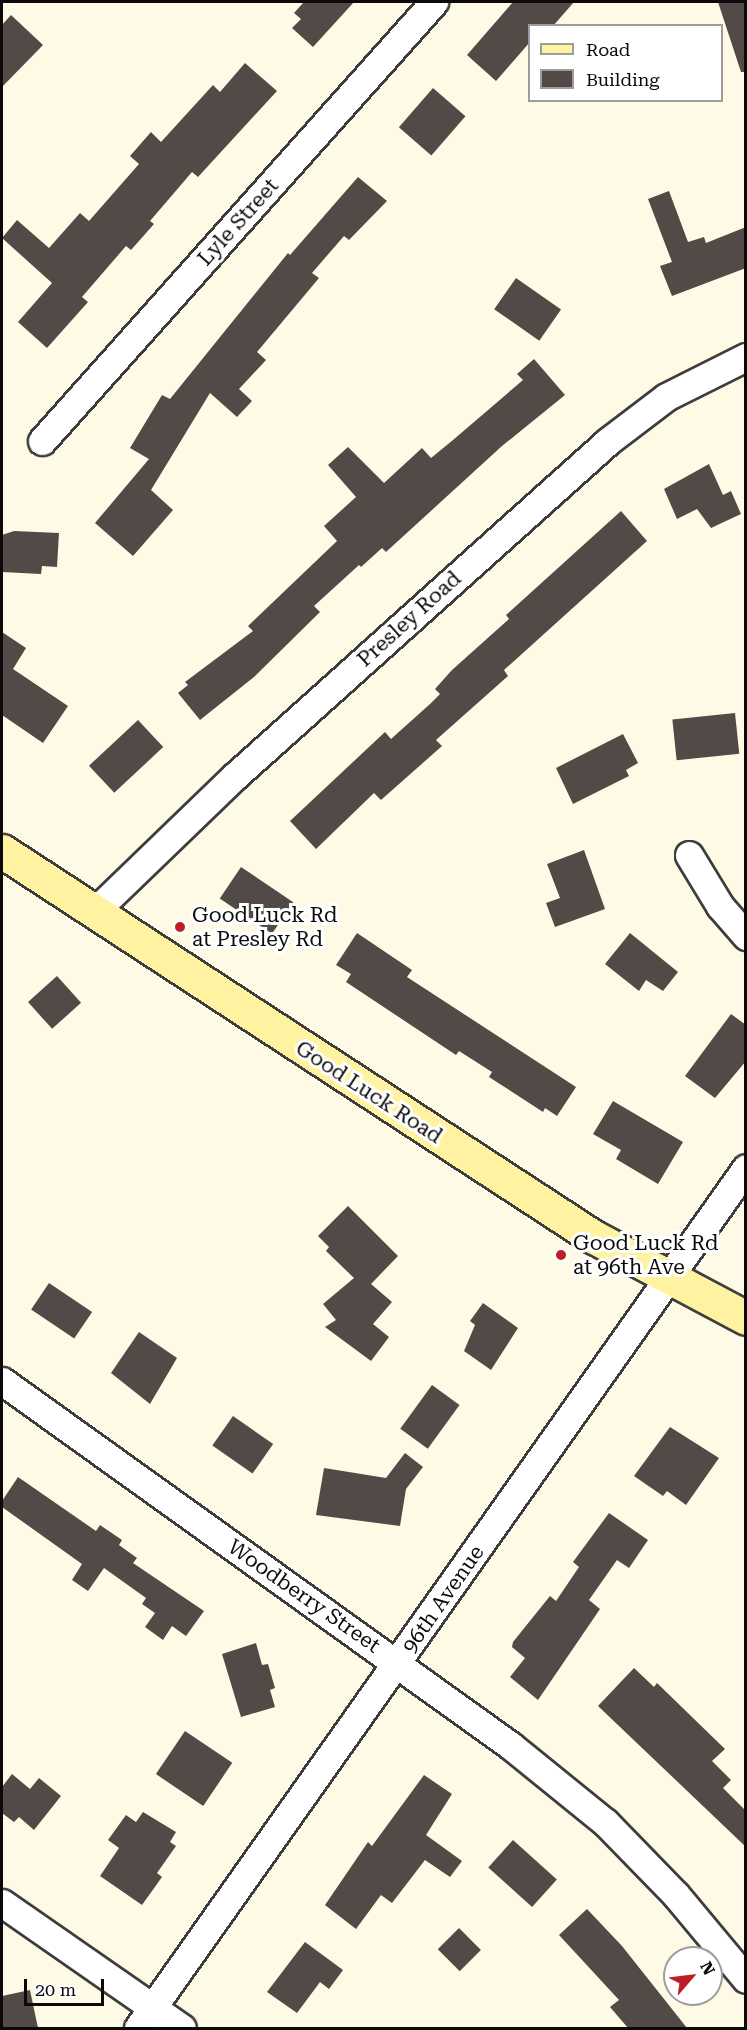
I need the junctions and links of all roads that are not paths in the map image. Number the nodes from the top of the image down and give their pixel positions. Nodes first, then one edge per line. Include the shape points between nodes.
1 (434, 2) edge
2 (746, 357) edge
3 (42, 441) dead end
4 (2, 851) edge
5 (689, 855) dead end
6 (94, 912) junction
7 (746, 936) edge
8 (746, 1168) edge
9 (667, 1278) junction
10 (746, 1318) edge
11 (2, 1381) edge
12 (399, 1662) junction
13 (2, 1903) edge
14 (746, 1979) edge
15 (145, 2018) edge
16 (182, 2028) edge

1 - 3 street, Lyle Street
2 - 6 street, Presley Road via 666,397 607,442 235,776
4 - 6 main road, Good Luck Road
5 - 7 street via 720,906
6 - 9 main road, Good Luck Road via 592,1236
8 - 9 street, 96th Avenue
9 - 10 main road, Good Luck Road
9 - 12 street, 96th Avenue
11 - 12 street, Woodberry Street
12 - 14 street, Woodberry Street via 605,1822 676,1895
12 - 15 street, 96th Avenue
13 - 15 street
15 - 16 street

